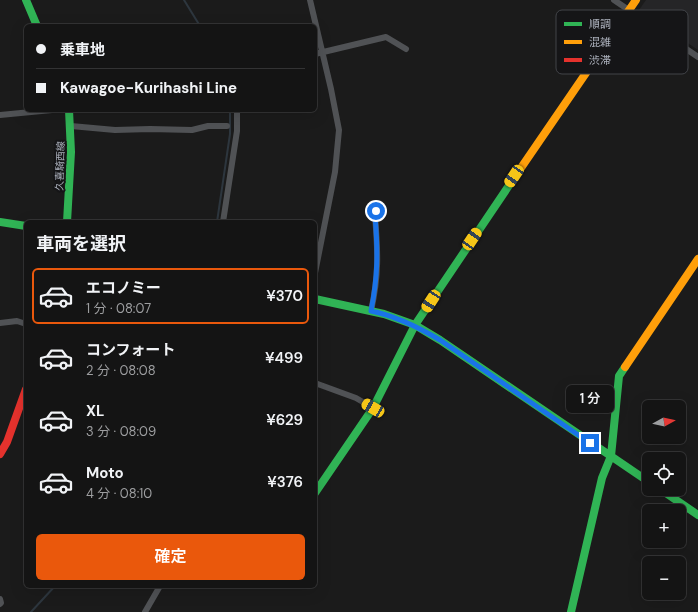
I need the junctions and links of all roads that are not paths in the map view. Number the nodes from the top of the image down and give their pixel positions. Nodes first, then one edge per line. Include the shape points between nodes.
1 (26, 0) edge
2 (310, 0) edge
3 (614, 0) edge
4 (636, 0) edge
5 (629, 10) joint
6 (36, 24) edge
7 (314, 24) edge
8 (406, 48) dead end
9 (688, 50) edge
10 (318, 53) edge
11 (698, 57) edge
12 (585, 74) edge
13 (31, 112) edge
14 (69, 112) edge
15 (237, 112) edge
16 (0, 115) edge
17 (71, 126) junction
18 (227, 126) dead end
19 (376, 211) dead end
20 (67, 220) edge
21 (223, 220) edge
22 (0, 222) edge
23 (24, 226) edge
24 (698, 259) edge
25 (317, 262) edge
26 (317, 299) edge
27 (371, 311) junction
28 (0, 323) edge
29 (24, 323) edge
30 (415, 325) junction
31 (317, 384) edge
32 (24, 395) edge
33 (373, 408) junction
34 (0, 454) edge
35 (611, 456) junction
36 (642, 477) edge
37 (317, 489) edge
38 (670, 496) edge
39 (698, 515) edge
40 (159, 588) edge
41 (0, 599) edge
42 (0, 604) edge
43 (145, 612) edge
44 (570, 612) edge

1 - 6 street
2 - 7 street
3 - 5 street
4 - 5 street
8 - 10 street via 386,37
9 - 11 street
10 - 25 street via 331,89 339,130
12 - 30 street
13 - 16 street
14 - 17 street, 久喜騎西線
15 - 21 street via 237,131
17 - 18 street via 115,130 192,130 208,126
17 - 20 street, 久喜騎西線
19 - 27 street via 378,256
22 - 23 street
24 - 35 street via 619,376
26 - 27 street
27 - 30 street
28 - 29 street via 17,321
30 - 33 street
30 - 35 street
31 - 33 street via 356,398
32 - 34 street
33 - 37 street
35 - 36 street
35 - 44 street via 602,478
38 - 39 street
40 - 43 street
41 - 42 street

